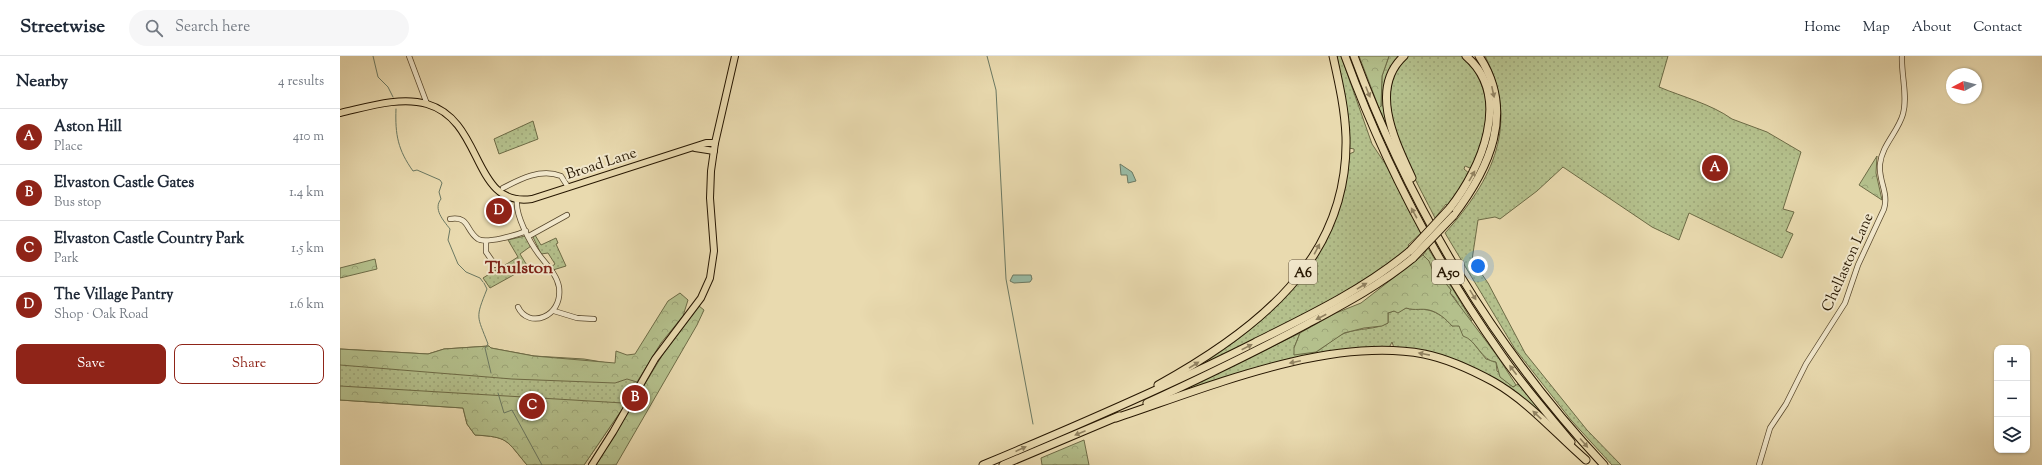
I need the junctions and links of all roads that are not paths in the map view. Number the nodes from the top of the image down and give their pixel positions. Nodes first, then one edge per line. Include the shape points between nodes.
1 (409, 56) edge
2 (735, 56) edge
3 (1334, 56) edge
4 (1345, 56) edge
5 (1354, 56) edge
6 (1404, 56) edge
7 (1466, 56) edge
8 (1479, 56) edge
9 (1902, 56) edge
10 (428, 104) junction
11 (340, 113) edge
12 (715, 143) junction
13 (692, 148) junction
14 (714, 151) junction
15 (568, 187) junction
16 (503, 188) dead end
17 (517, 200) junction
18 (567, 215) dead end
19 (450, 219) dead end
20 (1430, 223) junction
21 (527, 233) junction
22 (486, 241) junction
23 (495, 265) dead end
24 (518, 307) dead end
25 (554, 311) junction
26 (522, 314) junction
27 (517, 317) dead end
28 (594, 319) dead end
29 (1123, 404) junction
30 (1116, 418) junction
31 (1588, 463) edge
32 (592, 465) edge
33 (983, 465) edge
34 (1003, 465) edge
35 (1604, 465) edge
36 (1759, 465) edge

1 - 10 street
2 - 12 main road
29 -> 3 highway, A6 via 1189,368 1250,326 1287,292 1315,253 1335,208 1345,159 1344,106
31 -> 4 highway, A50 via 1508,364 1447,270 1412,208 1380,143
5 -> 20 highway, A50 via 1388,139
6 - 20 highway via 1395,65 1388,81 1388,116
29 -> 7 highway, bridge via 1193,373 1311,314 1375,278 1410,251 1450,208 1478,165 1486,144 1489,123 1488,97 1477,69
8 -> 30 highway, bridge via 1495,97 1496,130 1491,150 1483,171 1453,216 1413,258 1353,300 1243,358
9 - 36 street, Chellaston Lane via 1904,110 1884,149 1880,163 1886,199 1884,209 1858,265 1845,303 1806,364 1786,404 1770,428
10 - 11 main road via 397,102
10 - 17 main road via 448,115 460,126 493,186 503,195
12 - 13 main road, Broad Lane
12 - 14 main road
13 - 14 main road, Broad Lane
13 - 15 main road, Broad Lane
14 - 32 main road via 710,188 714,251 710,278 701,298 655,359
15 - 16 street via 561,176 546,174 527,177
15 - 17 main road, Broad Lane via 532,199
17 - 21 street via 518,214
18 - 21 street
19 - 22 street via 462,219 477,238
20 -> 35 highway, A50 via 1520,366
21 - 22 street
21 - 25 street via 557,280 559,299
22 - 23 street via 486,252
24 - 26 street
25 - 26 street via 534,318
25 - 28 street via 577,318
26 - 27 street
33 -> 29 highway, A6
31 -> 30 highway via 1527,406 1494,382 1463,366 1439,358 1397,351 1343,353 1284,364 1229,379
30 -> 34 highway

